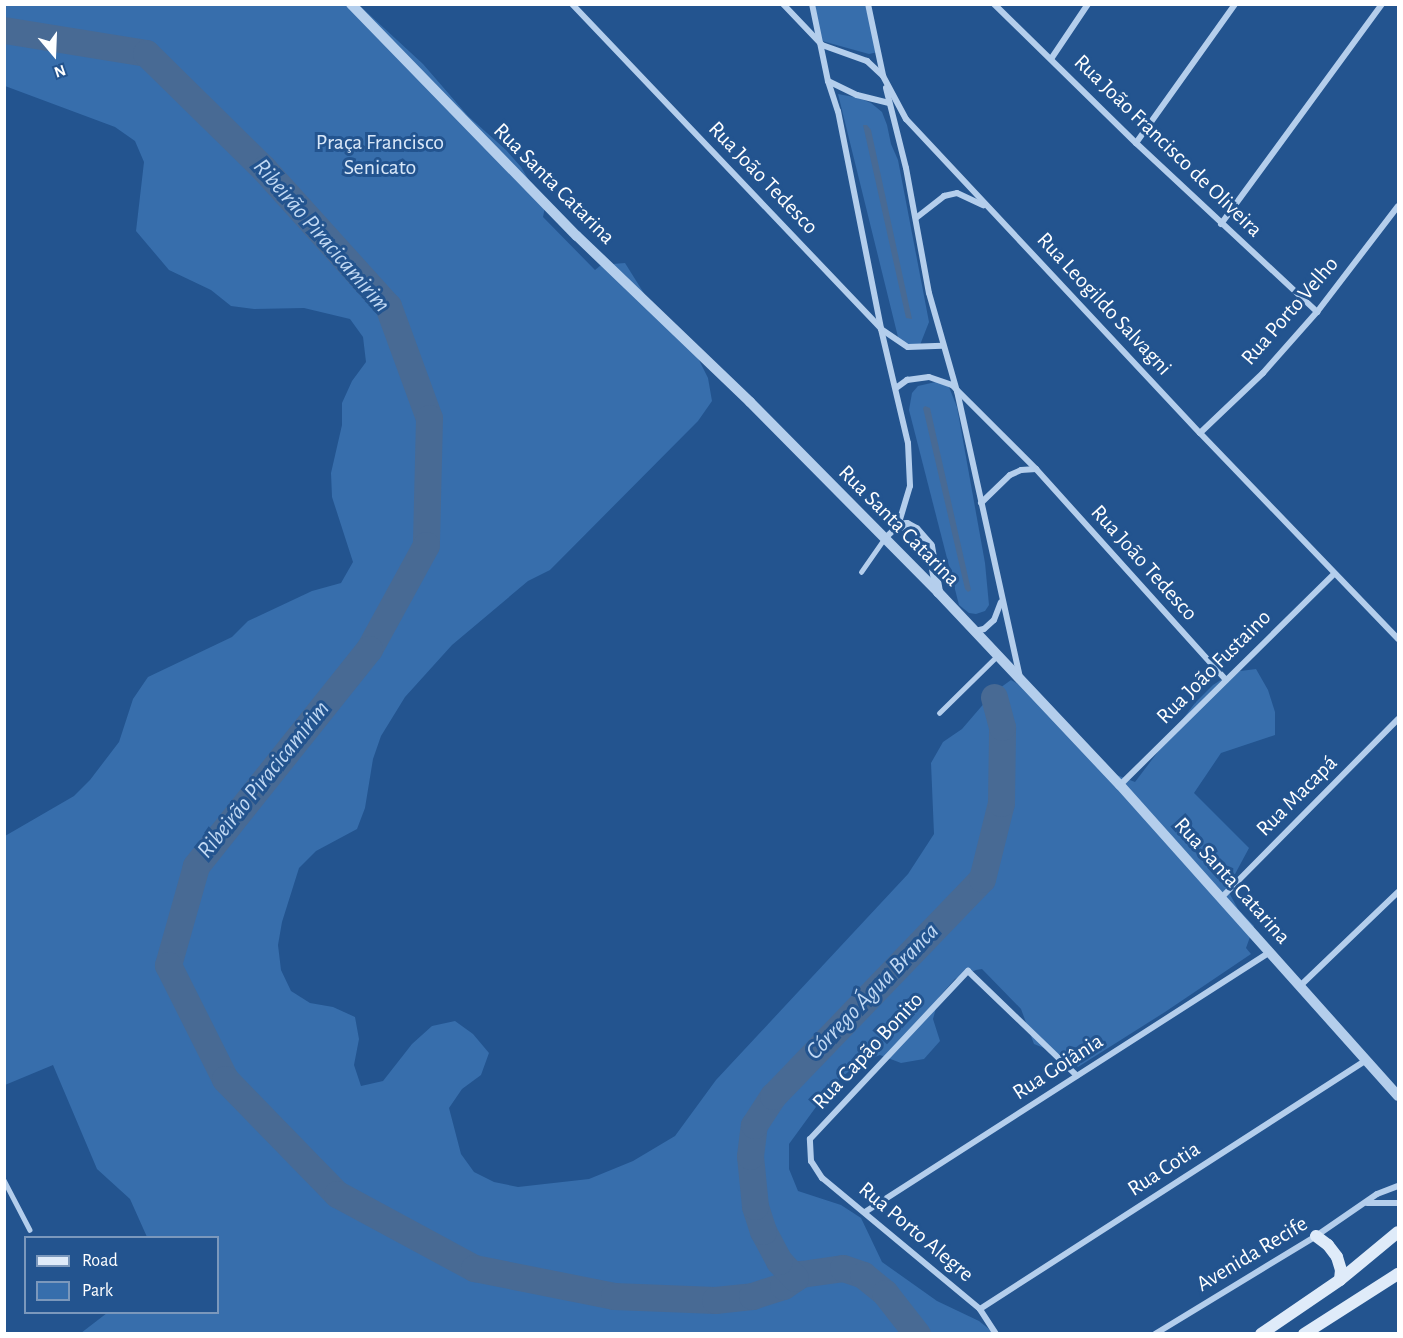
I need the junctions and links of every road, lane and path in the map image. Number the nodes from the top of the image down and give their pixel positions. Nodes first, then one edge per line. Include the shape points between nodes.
1 (351, 4) edge
2 (572, 4) edge
3 (783, 4) edge
4 (812, 4) edge
5 (868, 4) edge
6 (994, 4) edge
7 (1088, 4) edge
8 (1236, 4) edge
9 (1382, 4) edge
10 (822, 45) junction
11 (1051, 59) junction
12 (883, 76) junction
13 (828, 81) junction
14 (889, 103) junction
15 (1136, 143) junction
16 (1398, 206) edge
17 (989, 208) junction
18 (916, 218) junction
19 (1221, 224) junction
20 (1317, 312) junction
21 (881, 328) junction
22 (942, 346) junction
23 (896, 388) junction
24 (957, 391) junction
25 (1200, 433) junction
26 (1035, 469) junction
27 (981, 502) junction
28 (898, 526) junction
29 (884, 539) junction
30 (861, 572) dead end
31 (1334, 574) junction
32 (938, 592) junction
33 (1001, 601) junction
34 (975, 631) junction
35 (1398, 639) edge
36 (998, 655) junction
37 (1020, 677) junction
38 (1226, 680) junction
39 (939, 713) dead end
40 (1398, 719) edge
41 (1120, 785) junction
42 (1398, 892) edge
43 (1221, 898) junction
44 (1270, 952) junction
45 (1300, 986) junction
46 (1366, 1060) junction
47 (1077, 1076) junction
48 (1398, 1096) edge
49 (811, 1161) joint
50 (4, 1180) edge
51 (1398, 1186) edge
52 (1367, 1203) junction
53 (1398, 1203) edge
54 (865, 1212) junction
55 (30, 1230) dead end
56 (1398, 1232) edge
57 (1316, 1236) junction
58 (1398, 1274) edge
59 (1340, 1280) junction
60 (980, 1309) junction
61 (996, 1334) edge
62 (1155, 1334) edge
63 (1261, 1334) edge
64 (1304, 1334) edge

1 - 29 street, Rua Santa Catarina via 577,236 750,402
2 - 21 street, Rua João Tedesco
3 - 10 street, Rua Leogildo Salvagni
4 - 10 street
5 - 12 street
6 - 11 street, Rua João Francisco de Oliveira
7 - 11 street
8 - 15 street
9 - 19 street
10 - 12 street, Rua Leogildo Salvagni via 867,61
10 - 13 street
11 - 15 street, Rua João Francisco de Oliveira
12 - 14 street
12 - 17 street, Rua Leogildo Salvagni via 906,119
13 - 14 street
13 - 21 street via 838,111
14 - 18 street
15 - 19 street, Rua João Francisco de Oliveira
16 - 20 street, Rua Porto Velho
17 - 18 street via 957,193 944,196
17 - 25 street, Rua Leogildo Salvagni
18 - 22 street
19 - 20 street, Rua João Francisco de Oliveira
20 - 25 street, Rua Porto Velho via 1263,373
21 - 22 street, Rua João Tedesco via 908,347
21 - 23 street
22 - 24 street
23 - 24 street, Rua João Tedesco via 907,380 929,377 952,385
23 - 28 street via 908,443 910,486
24 - 26 street, Rua João Tedesco
24 - 27 street
25 - 31 street, Rua Leogildo Salvagni
26 - 27 street via 1010,475
26 - 38 street, Rua João Tedesco
27 - 33 street
28 - 29 street
28 - 32 street via 908,525 916,530 930,546
29 - 30 lane
29 - 32 street, Rua Santa Catarina
31 - 35 street, Rua Leogildo Salvagni
31 - 38 street, Rua João Fustaino
32 - 34 street, Rua Santa Catarina
33 - 34 street via 994,620
33 - 37 street
34 - 36 street, Rua Santa Catarina
36 - 37 street, Rua Santa Catarina
36 - 39 lane
37 - 41 street, Rua Santa Catarina
38 - 41 street, Rua João Fustaino
40 - 43 street, Rua Macapá
41 - 43 street, Rua Santa Catarina
42 - 45 street
43 - 44 street, Rua Santa Catarina
44 - 45 street, Rua Santa Catarina
44 - 47 street, Rua Goiânia
45 - 46 street, Rua Santa Catarina
46 - 48 street, Rua Santa Catarina
46 - 60 street, Rua Cotia
47 - 49 street, Rua Capão Bonito via 968,971 810,1139
47 - 54 street, Rua Goiânia
49 - 54 street, Rua Porto Alegre via 822,1178
50 - 55 lane
51 - 52 street, Avenida Recife via 1377,1194
52 - 53 street
52 - 57 street, Avenida Recife
54 - 60 street, Rua Porto Alegre
56 - 59 main road
57 - 59 main road via 1337,1257
57 - 62 street, Avenida Recife
58 - 64 main road
59 - 63 main road
60 - 61 street, Rua Porto Alegre

